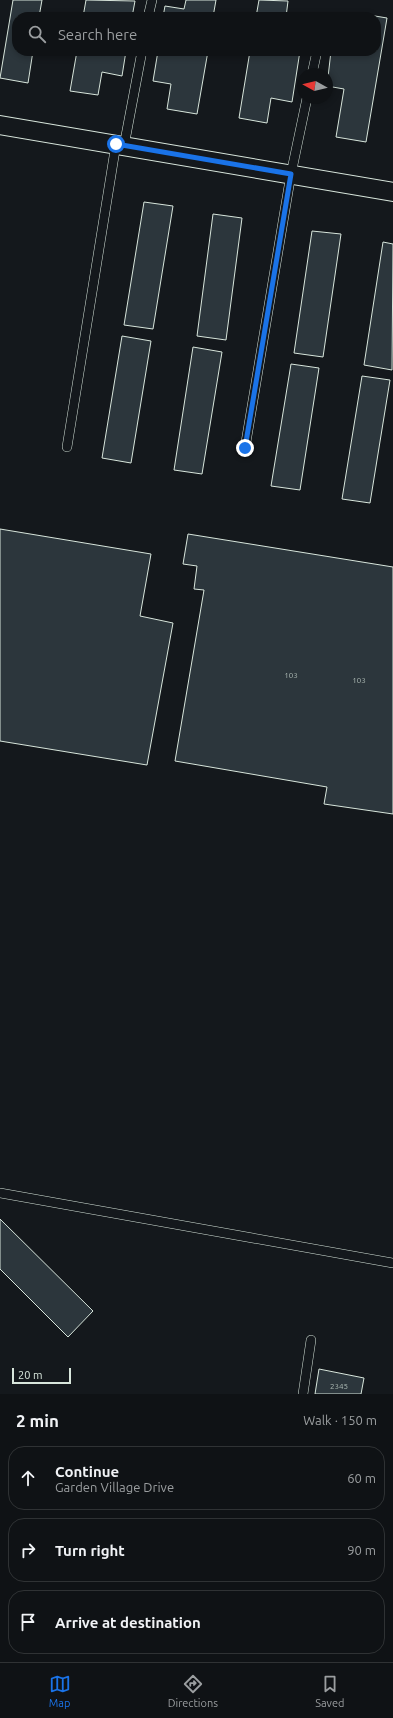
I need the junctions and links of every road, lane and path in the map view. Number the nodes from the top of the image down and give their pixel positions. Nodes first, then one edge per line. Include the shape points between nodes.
1 (152, 0) edge
2 (149, 12) edge
3 (141, 56) edge
4 (316, 56) edge
5 (313, 68) edge
6 (306, 104) edge
7 (0, 125) edge
8 (120, 145) junction
9 (291, 174) junction
10 (393, 192) edge
11 (67, 447) dead end
12 (245, 448) dead end
13 (0, 1193) edge
14 (393, 1263) edge
15 (312, 1340) dead end
16 (303, 1394) edge

1 - 2 lane
3 - 8 lane
4 - 5 lane
6 - 9 lane
7 - 8 street
8 - 9 street
8 - 11 lane
9 - 10 street
9 - 12 lane
13 - 14 lane
15 - 16 lane

